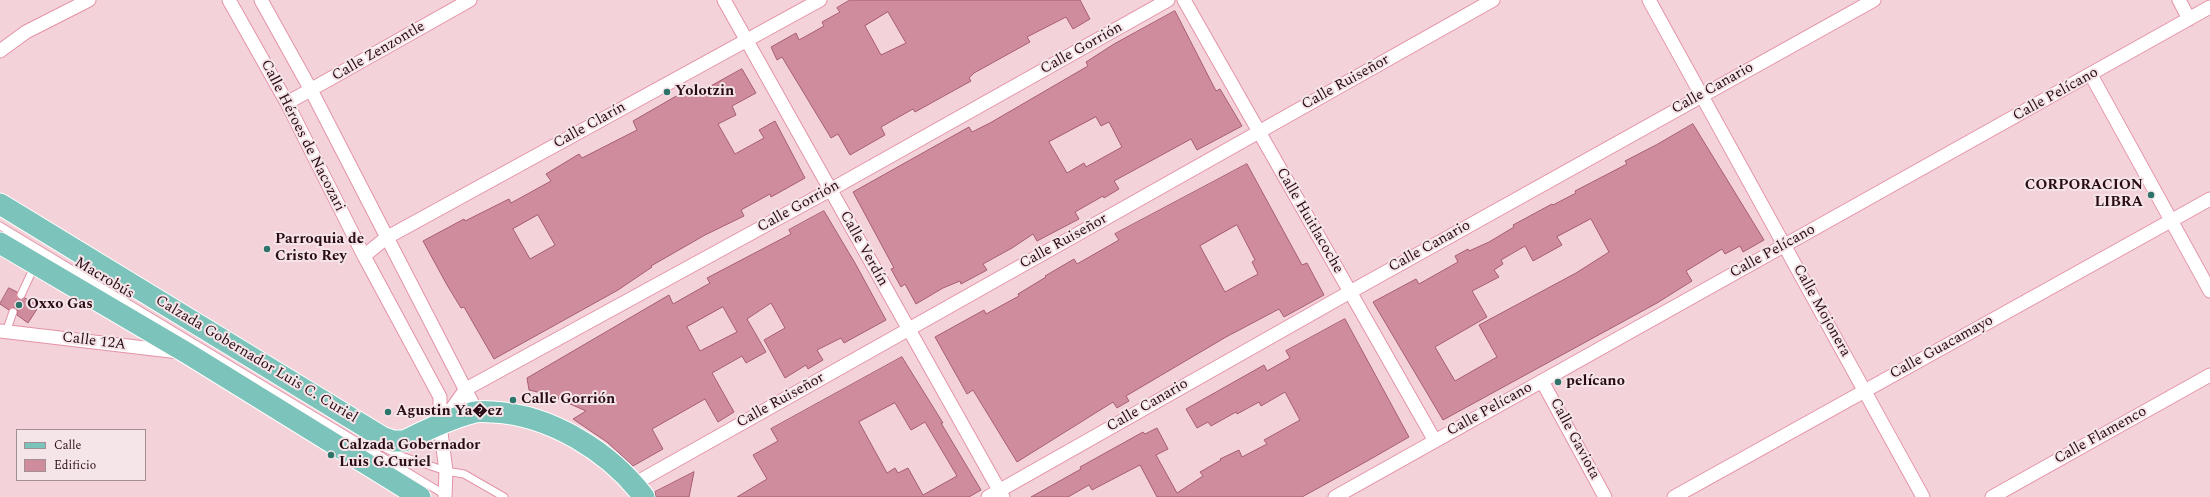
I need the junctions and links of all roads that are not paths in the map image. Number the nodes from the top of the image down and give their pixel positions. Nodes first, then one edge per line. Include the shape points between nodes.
1 (89, 0) edge
2 (229, 0) edge
3 (261, 0) edge
4 (470, 0) edge
5 (724, 0) edge
6 (820, 0) edge
7 (1168, 0) edge
8 (1184, 0) edge
9 (1493, 0) edge
10 (1649, 0) edge
11 (1874, 0) edge
12 (2179, 0) edge
13 (2210, 8) edge
14 (2189, 19) junction
15 (747, 41) junction
16 (0, 51) edge
17 (2091, 75) junction
18 (312, 90) junction
19 (1702, 95) junction
20 (287, 103) junction
21 (1259, 132) junction
22 (830, 190) junction
23 (2210, 199) edge
24 (0, 204) edge
25 (2171, 220) junction
26 (0, 226) edge
27 (386, 238) junction
28 (0, 243) edge
29 (1786, 245) junction
30 (364, 256) junction
31 (35, 264) junction
32 (2210, 291) edge
33 (1350, 292) junction
34 (21, 295) dead end
35 (12, 312) dead end
36 (909, 329) junction
37 (3, 331) edge
38 (209, 343) dead end
39 (187, 353) junction
40 (2210, 374) edge
41 (1542, 381) junction
42 (466, 389) junction
43 (1865, 391) junction
44 (476, 412) junction
45 (440, 425) junction
46 (1435, 441) junction
47 (446, 471) junction
48 (639, 491) edge
49 (997, 495) edge
50 (446, 496) edge
51 (420, 497) edge
52 (504, 497) edge
53 (1335, 497) edge
54 (1605, 497) edge
55 (1674, 497) edge
56 (1923, 497) edge
57 (1992, 497) edge

1 - 16 street via 26,32
2 - 20 street, Calle Héroes de Nacozari
3 - 18 street, Calle Héroes de Nacozari
4 - 18 street, Calle Zenzontle
5 - 15 street, Calle Verdín
6 - 15 street, Calle Clarín
7 - 22 street, Calle Gorrión
8 - 21 street, Calle Huitlacoche
9 - 21 street, Calle Ruiseñor
10 - 19 street, Calle Mojonera
11 - 19 street, Calle Canario
12 - 14 street
13 - 14 street, Calle Pelícano
14 - 17 street, Calle Pelícano
15 - 22 street, Calle Verdín
15 - 27 street, Calle Clarín
17 - 25 street
17 - 29 street, Calle Pelícano
18 - 20 street, Calle Zenzontle
18 - 27 street, Calle Héroes de Nacozari
19 - 29 street, Calle Mojonera
19 - 33 street, Calle Canario
20 - 30 street, Calle Héroes de Nacozari
21 - 33 street, Calle Huitlacoche
21 - 36 street, Calle Ruiseñor
22 - 36 street, Calle Verdín
22 - 42 street, Calle Gorrión
23 - 25 street, Calle Guacamayo
24 - 45 main road, Calzada Gobernador Luis C. Curiel via 382,437 393,441 404,440
25 - 32 street
25 - 43 street, Calle Guacamayo
26 - 50 lane, Macrobús
27 - 30 street, Calle Clarín
27 - 42 street, Calle Héroes de Nacozari
28 - 31 main road, Calzada Gobernador Luis C. Curiel
29 - 41 street, Calle Pelícano
29 - 43 street, Calle Mojonera
30 - 45 street, Calle Héroes de Nacozari via 440,396
31 - 34 lane
31 - 39 main road, Calzada Gobernador Luis C. Curiel
33 - 46 street, Calle Huitlacoche
33 - 49 street, Calle Canario
35 - 37 lane
36 - 48 street, Calle Ruiseñor
36 - 49 street, Calle Verdín
37 - 39 street, Calle 12A
38 - 47 lane via 364,437 401,456
39 - 51 main road, Calzada Gobernador Luis C. Curiel
40 - 57 street, Calle Flamenco
41 - 46 street, Calle Pelícano
41 - 54 street, Calle Gaviota
42 - 44 street, Calle Héroes de Nacozari
42 - 45 street, Calle Gorrión
43 - 55 street, Calle Guacamayo
43 - 56 street, Calle Mojonera
44 - 45 main road, Calzada Gobernador Luis C. Curiel
44 - 48 main road, Calzada Gobernador Luis C. Curiel via 506,413 538,421 567,434 617,467
45 - 47 street, Calle Héroes de Nacozari
46 - 53 street, Calle Pelícano
47 - 50 street, Calle Héroes de Nacozari
47 - 52 lane via 464,474

